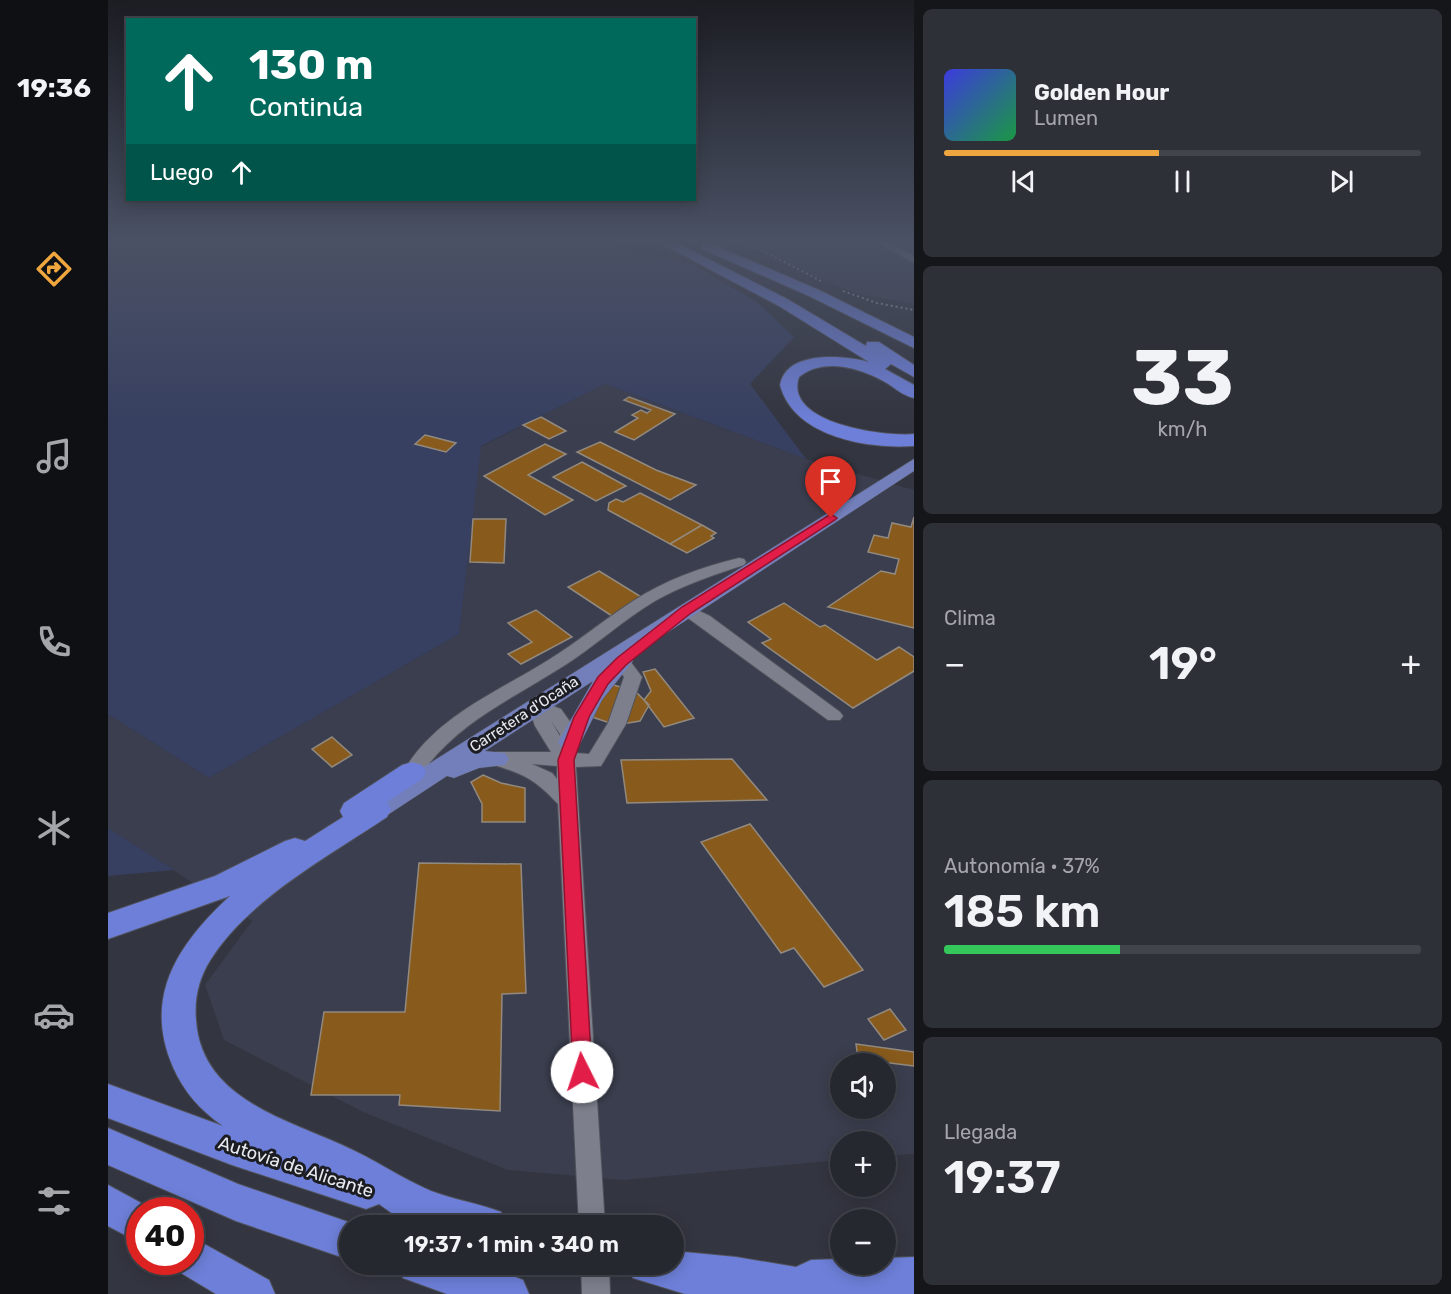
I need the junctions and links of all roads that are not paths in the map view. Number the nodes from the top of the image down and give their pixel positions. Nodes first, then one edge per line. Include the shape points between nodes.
1 (781, 301) edge
2 (800, 301) edge
3 (830, 301) edge
4 (914, 344) edge
5 (914, 372) edge
6 (914, 385) edge
7 (914, 393) edge
8 (914, 440) edge
9 (914, 456) edge
10 (914, 464) edge
11 (730, 568) junction
12 (687, 610) junction
13 (621, 662) junction
14 (537, 706) junction
15 (834, 716) dead end
16 (568, 751) junction
17 (497, 759) junction
18 (420, 767) junction
19 (568, 802) junction
20 (377, 809) junction
21 (108, 926) edge
22 (108, 1101) edge
23 (108, 1146) edge
24 (108, 1204) edge
25 (428, 1209) junction
26 (126, 1215) edge
27 (449, 1215) edge
28 (591, 1215) edge
29 (339, 1237) edge
30 (204, 1264) edge
31 (684, 1274) edge
32 (449, 1275) edge
33 (595, 1275) edge
34 (914, 1276) edge
35 (770, 1282) junction
36 (499, 1292) edge
37 (255, 1294) edge
38 (596, 1294) edge
39 (837, 1294) edge

1 - 6 highway
2 - 5 highway
3 - 4 highway
7 - 8 highway via 885,374 851,362 809,364 791,376 789,384 791,395 812,417 843,433 876,441
9 - 11 main road, Carretera d'Ocaña
10 - 12 main road, Carretera d'Ocaña
11 - 14 main road via 693,599 540,696
11 - 18 main road, Carretera d'Ocaña
12 - 13 main road
12 - 14 main road, Carretera d'Ocaña
12 - 15 street
13 - 16 main road via 591,698
13 - 16 street via 633,677 608,741 594,761
14 - 16 street via 544,726
14 - 18 main road via 523,707
14 - 20 main road, Carretera d'Ocaña
16 - 17 street
16 - 19 street
17 - 19 street via 520,764 545,778
17 - 20 main road via 465,763 404,801
18 - 21 highway via 306,843 226,885
19 - 28 street
20 - 25 highway via 277,877 230,915 201,947 185,975 177,1013 183,1054 197,1081 236,1114
22 - 25 highway, Autovía de Alicante via 231,1147
23 - 29 highway via 236,1202
24 - 26 highway
25 - 27 highway, Autovía de Alicante
30 - 37 highway
31 - 35 highway
32 - 36 highway
33 - 38 street
34 - 35 highway
35 - 39 highway

